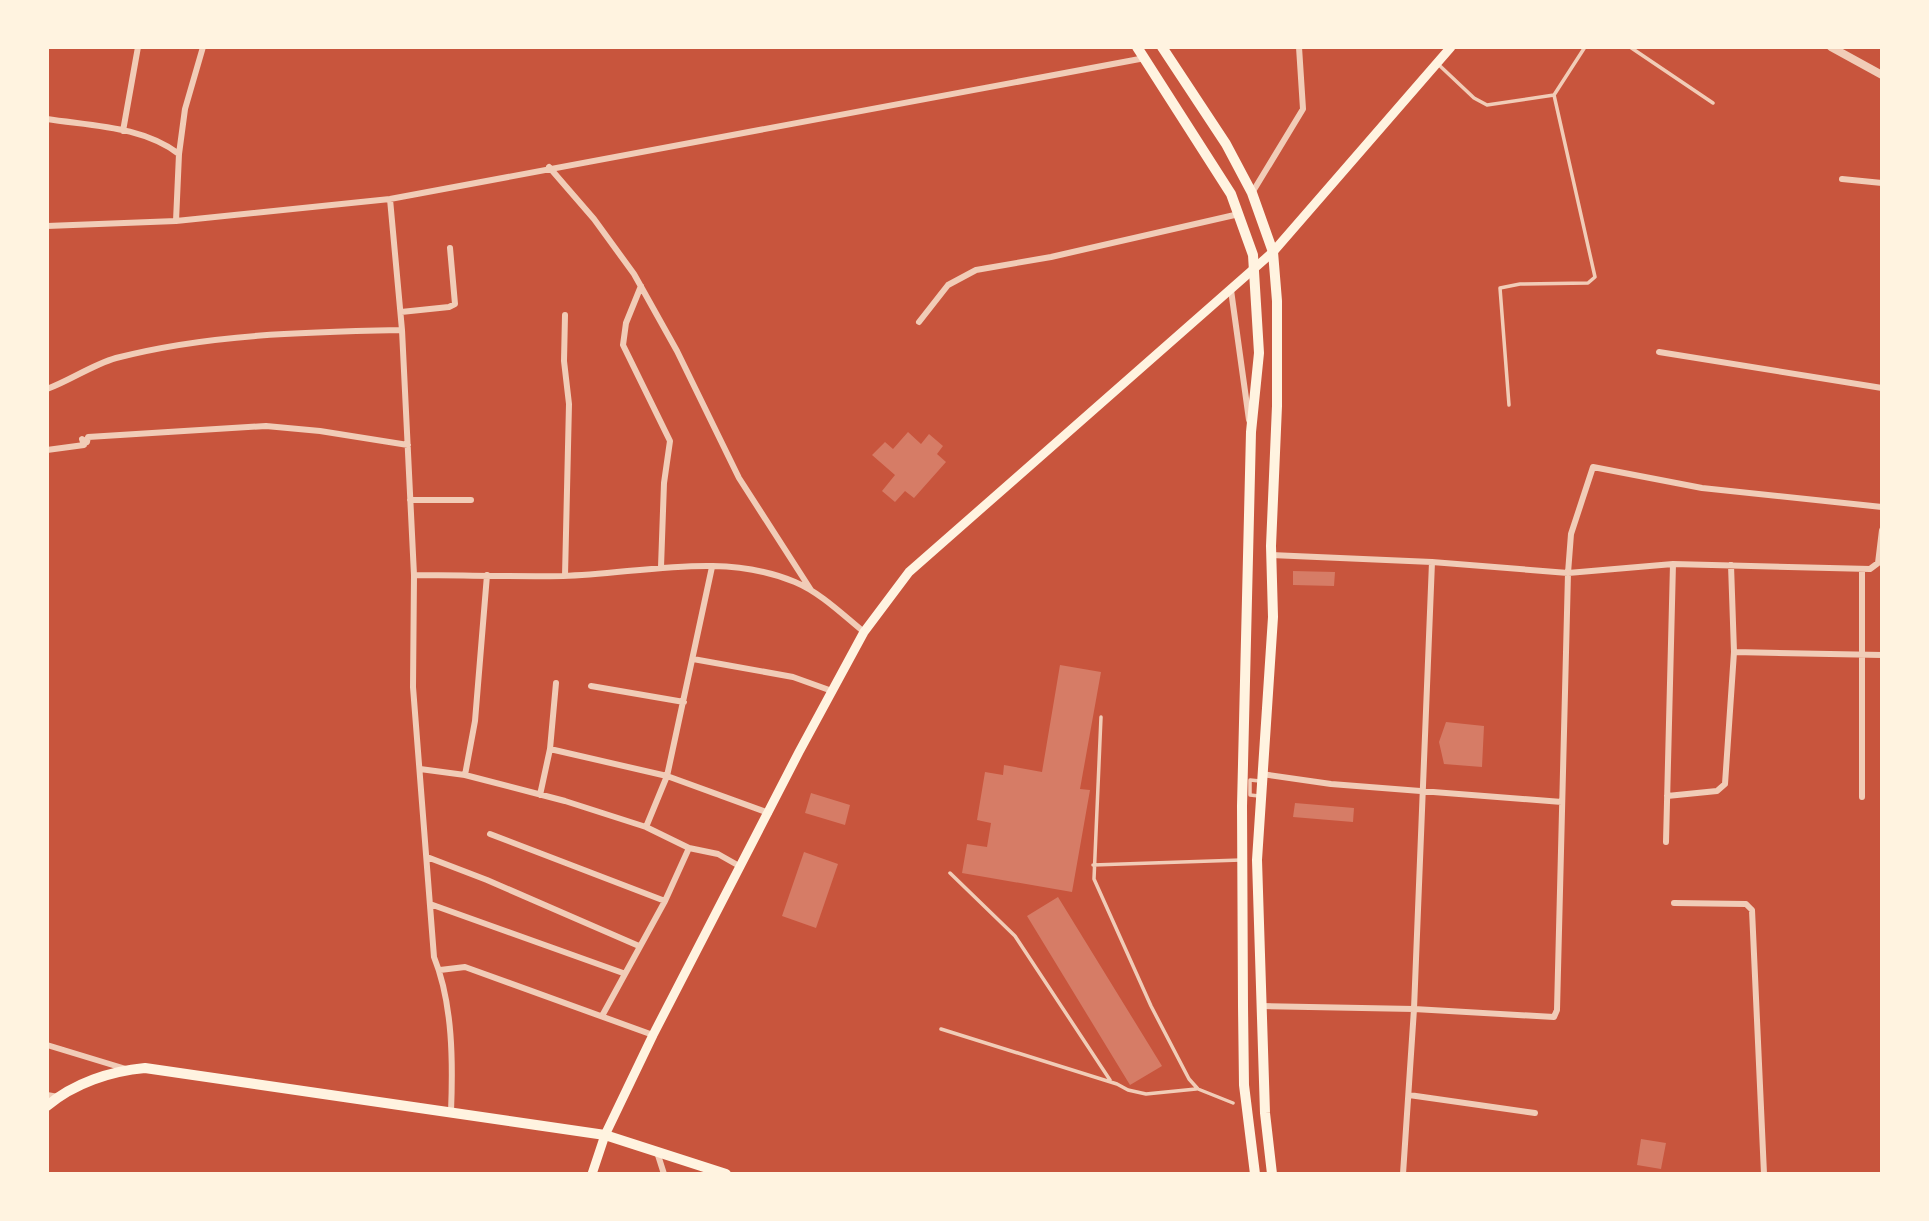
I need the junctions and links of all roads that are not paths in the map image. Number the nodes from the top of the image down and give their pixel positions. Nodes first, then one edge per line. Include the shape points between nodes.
1 (138, 47) edge
2 (203, 47) edge
3 (1137, 47) edge
4 (1162, 47) edge
5 (1299, 47) edge
6 (1451, 47) edge
7 (1585, 47) edge
8 (1630, 47) edge
9 (1831, 47) edge
10 (1145, 58) junction
11 (1437, 64) junction
12 (1882, 75) edge
13 (1554, 95) junction
14 (1713, 103) dead end
15 (47, 119) edge
16 (123, 131) junction
17 (179, 154) junction
18 (550, 167) junction
19 (1842, 179) dead end
20 (1882, 183) edge
21 (1252, 193) junction
22 (390, 199) junction
23 (1240, 214) junction
24 (176, 220) junction
25 (47, 226) edge
26 (450, 248) dead end
27 (1273, 252) junction
28 (1255, 268) junction
29 (641, 286) junction
30 (1231, 290) junction
31 (401, 312) junction
32 (565, 315) dead end
33 (919, 321) dead end
34 (402, 330) junction
35 (1659, 352) dead end
36 (1882, 388) edge
37 (47, 389) edge
38 (1509, 405) dead end
39 (1251, 438) junction
40 (408, 445) junction
41 (47, 450) edge
42 (411, 500) junction
43 (471, 500) dead end
44 (1882, 507) edge
45 (1882, 530) edge
46 (1271, 555) junction
47 (1432, 562) junction
48 (1673, 564) junction
49 (1731, 565) junction
50 (661, 567) junction
51 (712, 567) junction
52 (1862, 569) junction
53 (1569, 573) junction
54 (414, 575) junction
55 (488, 575) junction
56 (565, 576) junction
57 (811, 590) junction
58 (864, 632) junction
59 (1734, 652) junction
60 (1861, 654) junction
61 (1882, 655) edge
62 (693, 659) junction
63 (556, 683) dead end
64 (591, 685) dead end
65 (832, 691) junction
66 (684, 702) junction
67 (1101, 717) dead end
68 (550, 749) junction
69 (420, 769) junction
70 (465, 775) junction
71 (667, 776) junction
72 (1261, 777) junction
73 (1422, 790) junction
74 (540, 795) junction
75 (1667, 796) junction
76 (1862, 797) dead end
77 (1562, 802) junction
78 (769, 813) junction
79 (646, 827) junction
80 (490, 834) dead end
81 (1666, 842) dead end
82 (689, 848) junction
83 (427, 857) junction
84 (1243, 860) junction
85 (1093, 865) junction
86 (742, 867) junction
87 (950, 873) dead end
88 (665, 901) junction
89 (1674, 903) dead end
90 (430, 904) junction
91 (639, 946) junction
92 (440, 970) junction
93 (623, 973) junction
94 (1262, 1006) junction
95 (1414, 1009) junction
96 (602, 1016) junction
97 (941, 1030) dead end
98 (653, 1035) junction
99 (47, 1045) edge
100 (127, 1070) junction
101 (1111, 1082) junction
102 (1198, 1089) junction
103 (1409, 1095) junction
104 (52, 1096) edge
105 (1233, 1103) dead end
106 (47, 1106) edge
107 (451, 1112) junction
108 (1535, 1113) dead end
109 (605, 1135) junction
110 (657, 1152) junction
111 (592, 1174) edge
112 (664, 1174) edge
113 (726, 1174) edge
114 (1255, 1174) edge
115 (1272, 1174) edge
116 (1404, 1174) edge
117 (1764, 1174) edge

1 - 16 street
2 - 17 street via 184,109
3 - 10 main road
4 - 21 main road via 1226,144
5 - 21 street via 1303,109
6 - 11 main road
7 - 13 lane
8 - 14 lane
9 - 12 street
10 - 18 street
10 - 23 main road
11 - 13 lane via 1487,105
11 - 27 main road
13 - 38 lane via 1595,277 1588,283 1500,288
15 - 16 street
16 - 17 street via 164,143
17 - 24 street
18 - 22 street
18 - 29 street
19 - 20 street
21 - 27 main road
22 - 24 street
22 - 31 street
23 - 28 main road
23 - 33 street via 976,270 948,285
24 - 25 street
26 - 31 street via 455,304
27 - 28 main road
27 - 46 main road via 1277,405
28 - 30 main road
28 - 39 main road via 1259,352
29 - 50 street via 626,323 623,345 670,441
29 - 57 street via 738,478
30 - 39 street
30 - 58 main road via 909,572
31 - 34 street
32 - 56 street via 569,404
34 - 37 street via 283,335 148,351 107,361
34 - 40 street
35 - 36 street
39 - 84 main road
40 - 41 street via 320,431 248,426 88,437 88,442 82,439 84,445
40 - 42 street
42 - 43 street
42 - 54 street
44 - 53 street via 1702,488 1593,467 1571,534
45 - 52 street via 1876,567
46 - 47 street
46 - 72 main road via 1273,617
47 - 53 street
47 - 73 street
48 - 49 street
48 - 53 street
48 - 75 street
49 - 52 street
49 - 59 street
50 - 51 street
50 - 56 street
51 - 57 street via 761,573
51 - 62 street
52 - 60 street
53 - 77 street
54 - 55 street
54 - 69 street via 413,687
55 - 56 street
55 - 70 street via 475,721
57 - 58 street
58 - 65 main road
59 - 60 street
59 - 75 street via 1726,784 1717,791
60 - 61 street
60 - 76 street
62 - 65 street via 793,677
62 - 66 street
63 - 68 street
64 - 66 street
65 - 78 main road
66 - 71 street
67 - 85 lane
68 - 71 street
68 - 74 street
69 - 70 street
69 - 83 street
70 - 74 street
71 - 78 street
71 - 79 street
72 - 73 street
72 - 94 main road via 1257,860
73 - 77 street
73 - 95 street
74 - 79 street
75 - 81 street
77 - 95 street via 1557,1013 1550,1018
78 - 86 main road
79 - 82 street
80 - 88 street
82 - 86 street via 718,854
82 - 88 street
83 - 90 street
83 - 91 street
84 - 85 lane
84 - 114 main road via 1244,1085
85 - 102 lane via 1094,879 1151,1006
86 - 98 main road
87 - 101 lane via 1016,936
88 - 91 street
89 - 117 street via 1746,904 1752,910
90 - 92 street
90 - 93 street
91 - 93 street
92 - 96 street via 465,967
92 - 107 street via 450,1047
93 - 96 street
94 - 95 street
94 - 115 main road
95 - 103 street
96 - 98 street
97 - 101 lane
98 - 109 main road
99 - 100 street
100 - 104 main road
100 - 107 main road via 145,1068
101 - 102 lane via 1146,1094
102 - 105 lane
103 - 108 street
103 - 116 street
104 - 106 main road
107 - 109 main road
109 - 110 main road
109 - 111 main road
110 - 112 street
110 - 113 main road

